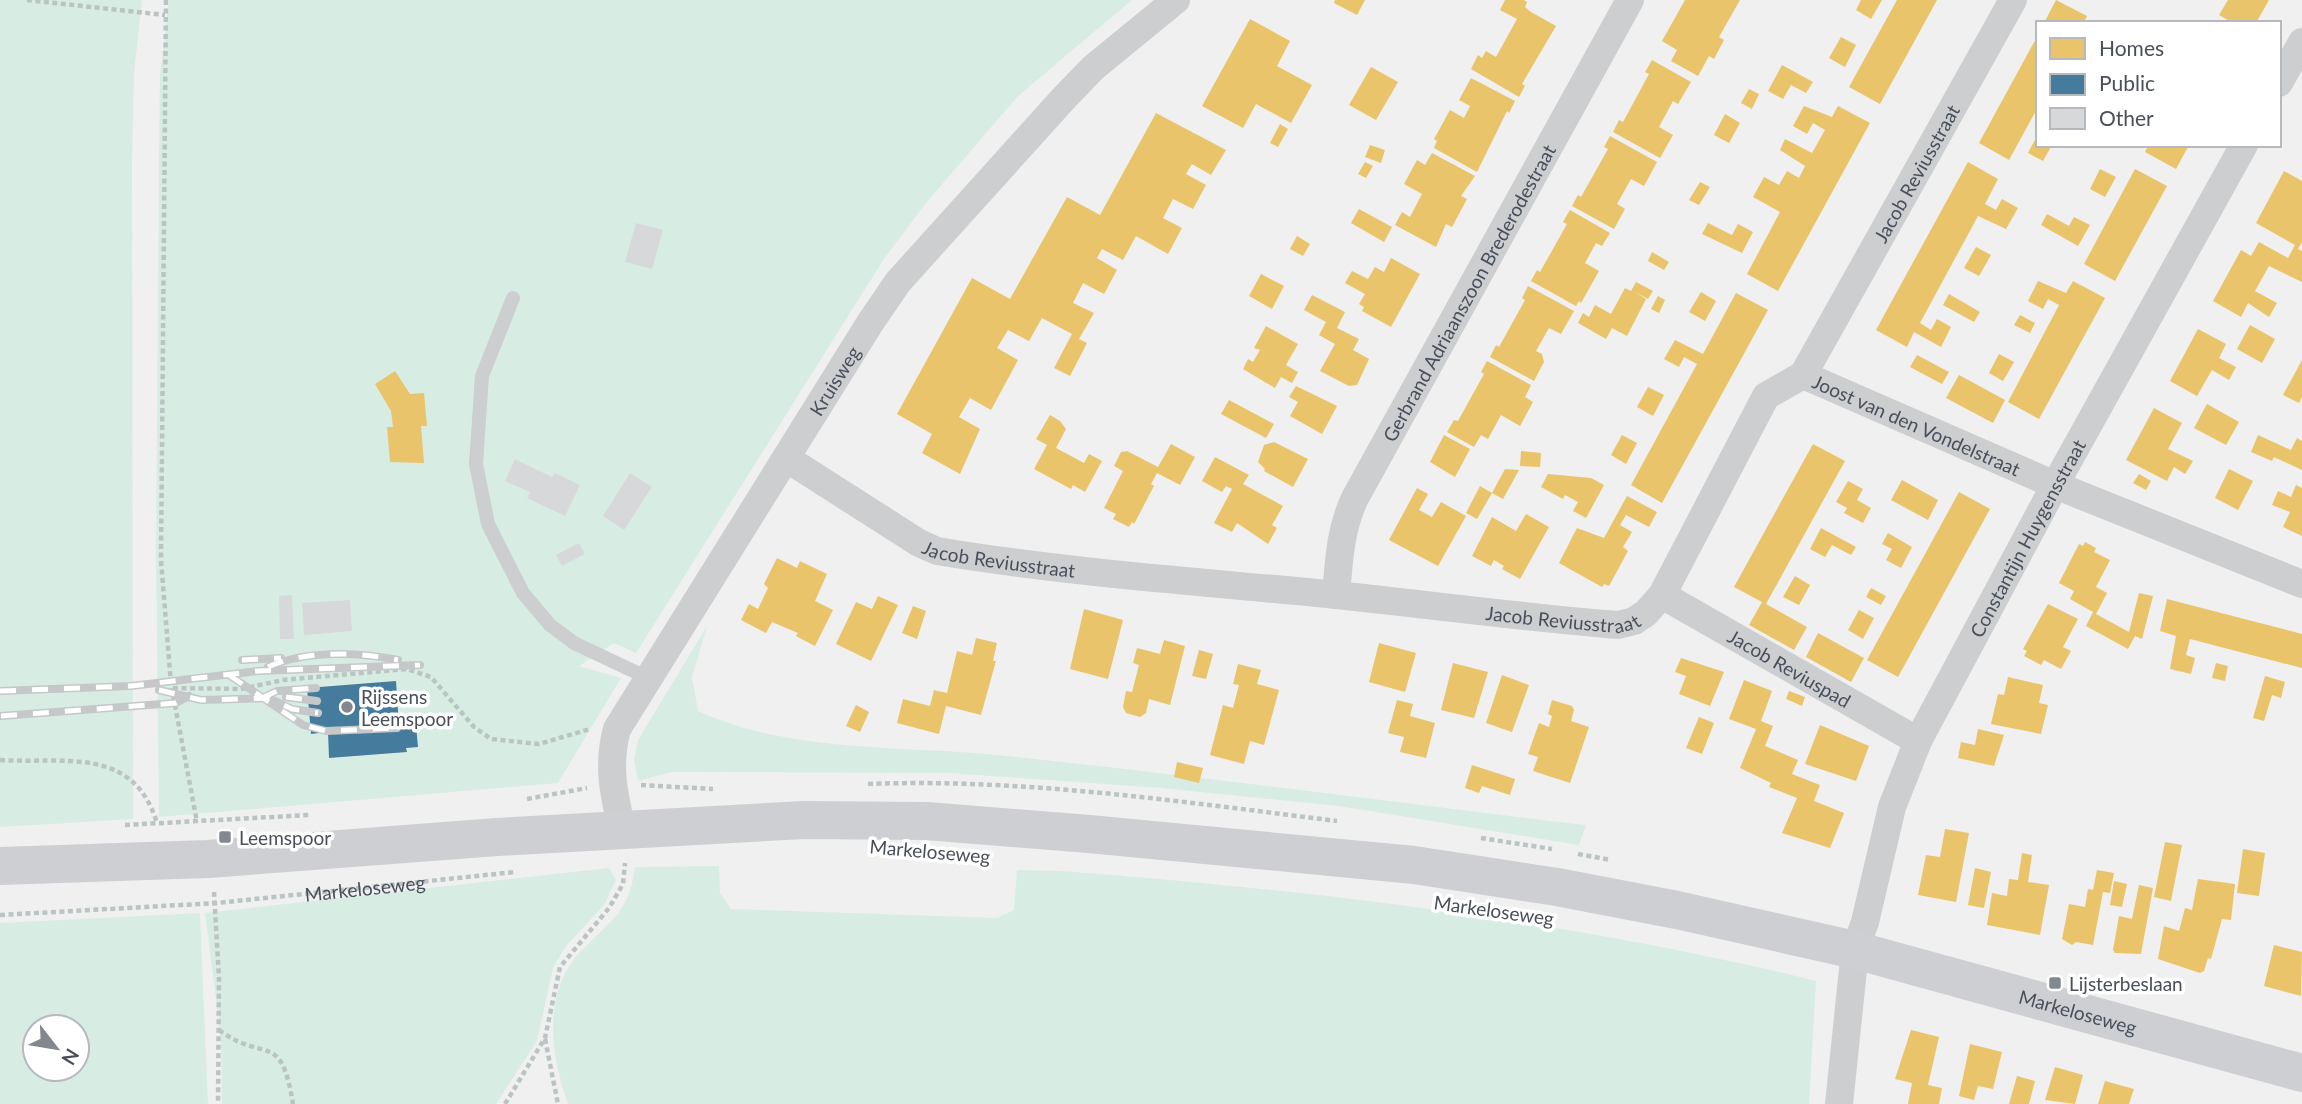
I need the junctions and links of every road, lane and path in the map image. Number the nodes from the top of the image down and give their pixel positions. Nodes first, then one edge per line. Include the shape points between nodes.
1 (27, 0) edge
2 (166, 0) edge
3 (1176, 0) edge
4 (1630, 0) edge
5 (2013, 0) edge
6 (165, 15) junction
7 (2302, 42) edge
8 (2281, 79) edge
9 (2243, 147) edge
10 (513, 298) dead end
11 (1803, 375) junction
12 (786, 458) junction
13 (2055, 485) junction
14 (2302, 584) edge
15 (1336, 595) junction
16 (1662, 595) junction
17 (648, 678) junction
18 (173, 688) junction
19 (617, 729) junction
20 (1918, 741) junction
21 (0, 760) edge
22 (624, 854) junction
23 (0, 866) edge
24 (529, 871) dead end
25 (216, 903) junction
26 (0, 915) edge
27 (1855, 950) junction
28 (219, 1029) junction
29 (545, 1038) junction
30 (2302, 1073) edge
31 (218, 1104) edge
32 (293, 1104) edge
33 (505, 1104) edge
34 (558, 1104) edge
35 (1839, 1104) edge

1 - 6 path
2 - 6 path
3 - 12 street, Kruisweg via 1093,68 898,282
4 - 15 street, Gerbrand Adriaanszoon Brederodestraat via 1355,498 1345,520
5 - 11 street, Jacob Reviusstraat
6 - 18 path via 161,560
7 - 8 street
9 - 13 street, Constantijn Huygensstraat
10 - 17 lane via 482,376 476,464 488,524 523,593 550,625 575,643
11 - 13 street, Joost van den Vondelstraat
11 - 16 street, Jacob Reviusstraat via 1766,396
12 - 15 street, Jacob Reviusstraat via 937,551 1058,569
12 - 17 street, Kruisweg
13 - 14 street, Joost van den Vondelstraat
13 - 20 street, Constantijn Huygensstraat
15 - 16 street, Jacob Reviusstraat via 1469,613 1618,625 1646,613
16 - 20 street, Jacob Reviuspad
17 - 19 street, Kruisweg
18 - 19 path via 241,688 407,669 431,677 474,727 491,739 539,744 581,730
18 - 21 path via 197,821 157,823 137,784 108,765
19 - 22 street, Kruisweg via 612,786
20 - 27 street, Constantijn Huygensstraat via 1892,807
22 - 23 main road, Markeloseweg
22 - 27 main road, Markeloseweg via 803,820 926,821 1387,862 1677,909
22 - 29 path via 623,884 610,908 560,967
24 - 25 path, Markeloseweg
25 - 26 path, Markeloseweg
25 - 28 path
27 - 30 main road, Markeloseweg
27 - 35 street
28 - 31 path
28 - 32 path via 245,1046 275,1053 285,1067
29 - 33 path
29 - 34 path

